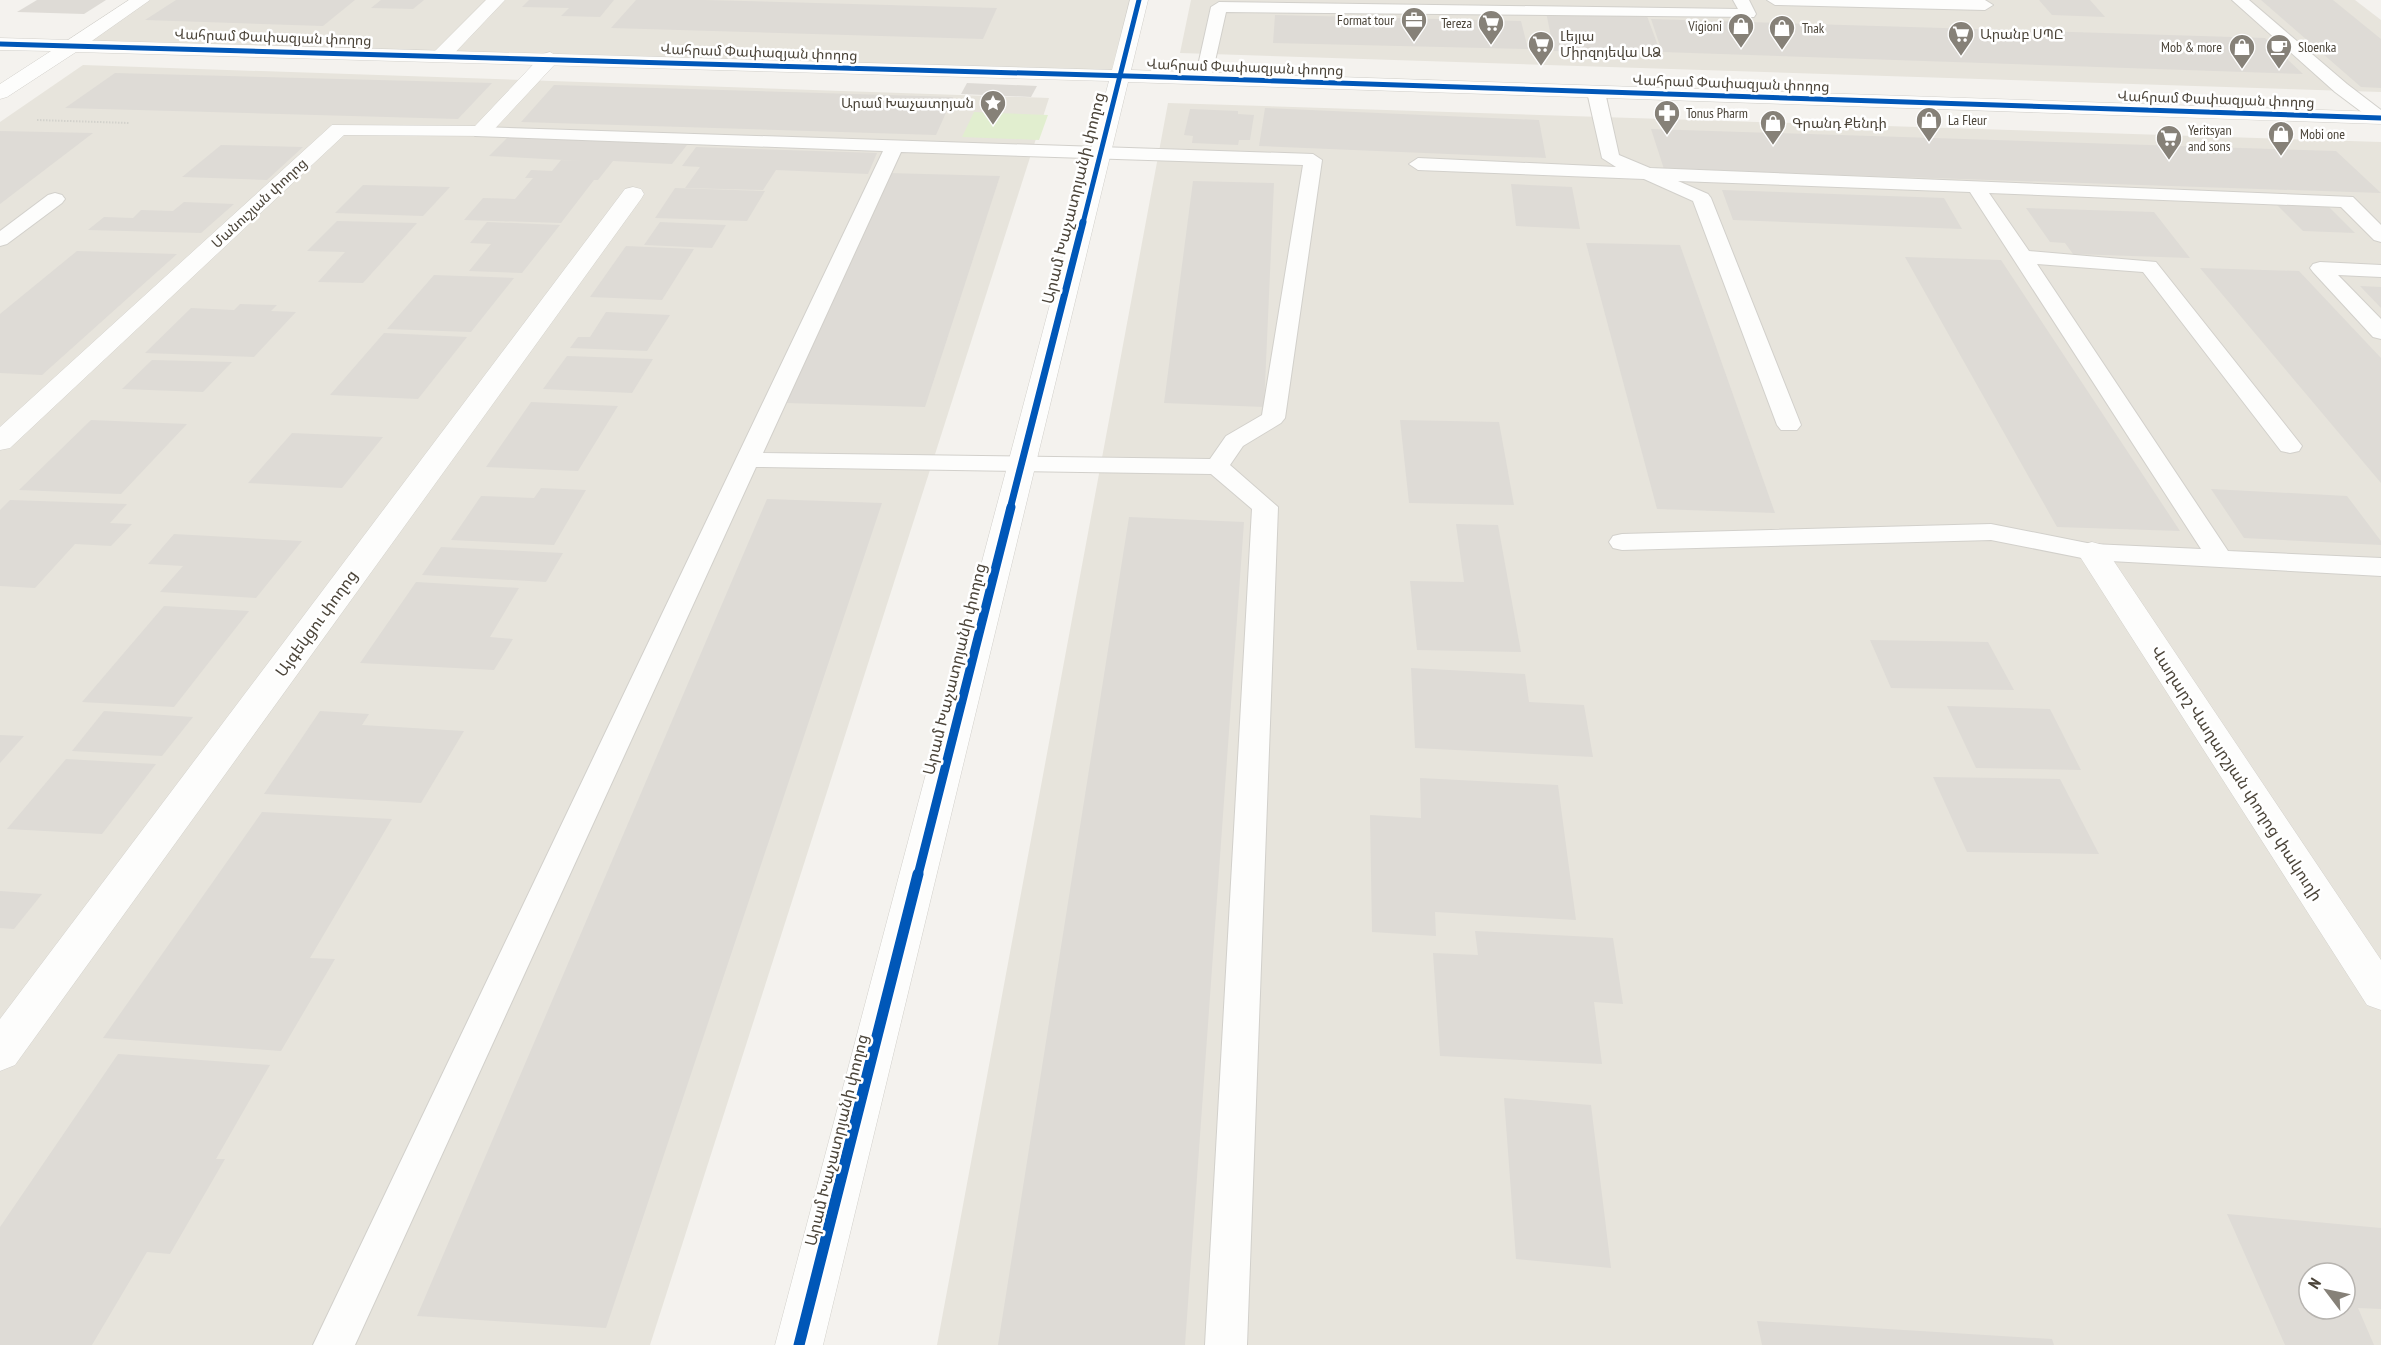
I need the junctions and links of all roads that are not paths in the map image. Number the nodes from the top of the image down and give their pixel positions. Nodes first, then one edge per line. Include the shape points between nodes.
1 (141, 0) edge
2 (496, 0) edge
3 (1139, 0) edge
4 (1741, 0) edge
5 (1775, 0) edge
6 (2240, 0) edge
7 (1404, 5) edge
8 (1985, 5) dead end
9 (0, 44) edge
10 (72, 46) junction
11 (441, 56) junction
12 (550, 58) junction
13 (1119, 76) junction
14 (1203, 79) junction
15 (1596, 92) junction
16 (0, 93) edge
17 (2381, 118) edge
18 (481, 132) junction
19 (894, 146) junction
20 (1100, 153) junction
21 (1418, 164) dead end
22 (1647, 174) junction
23 (1976, 187) junction
24 (633, 194) dead end
25 (55, 199) dead end
26 (2381, 236) edge
27 (0, 240) edge
28 (2021, 257) junction
29 (2381, 271) edge
30 (2381, 332) edge
31 (1789, 425) dead end
32 (0, 442) edge
33 (2290, 446) dead end
34 (747, 460) junction
35 (1022, 464) junction
36 (1217, 466) junction
37 (1622, 542) dead end
38 (2092, 552) junction
39 (2220, 558) junction
40 (2381, 567) edge
41 (2381, 993) edge
42 (0, 1052) edge
43 (334, 1345) edge
44 (799, 1345) edge
45 (1226, 1345) edge

1 - 10 street
2 - 11 street
3 - 13 street, Արամ Խաչատրյանի փողոց
4 - 7 lane via 1748,14
5 - 8 lane
6 - 17 lane
7 - 14 lane via 1219,7
9 - 10 street, Վահրամ Փափազյան փողոց
10 - 11 street, Վահրամ Փափազյան փողոց
10 - 16 street
11 - 12 street, Վահրամ Փափազյան փողոց
12 - 13 street, Վահրամ Փափազյան փողոց
12 - 18 street
13 - 14 street, Վահրամ Փափազյան փողոց
13 - 20 street, Արամ Խաչատրյանի փողոց
14 - 15 street, Վահրամ Փափազյան փողոց
15 - 17 street, Վահրամ Փափազյան փողոց
15 - 22 lane via 1611,158
18 - 19 lane
18 - 32 street, Մանուշյան փողոց via 339,129
19 - 20 lane
19 - 34 lane
20 - 35 street, Արամ Խաչատրյանի փողոց
20 - 36 lane via 1313,160 1273,418 1234,441
21 - 22 lane
22 - 23 lane
22 - 31 lane via 1701,198
23 - 26 lane via 2346,201
23 - 28 lane
24 - 42 street, Այգեկցու փողոց
25 - 27 lane
28 - 33 lane via 2149,266
28 - 39 lane
29 - 30 lane via 2320,268
34 - 35 lane
34 - 43 lane
35 - 36 lane
35 - 44 street, Արամ Խաչատրյանի փողոց
36 - 45 lane via 1265,507
37 - 38 lane via 1991,532
38 - 39 lane
38 - 41 street, Վաղարշ Վաղարշյան փողոց փակուղի
39 - 40 lane

